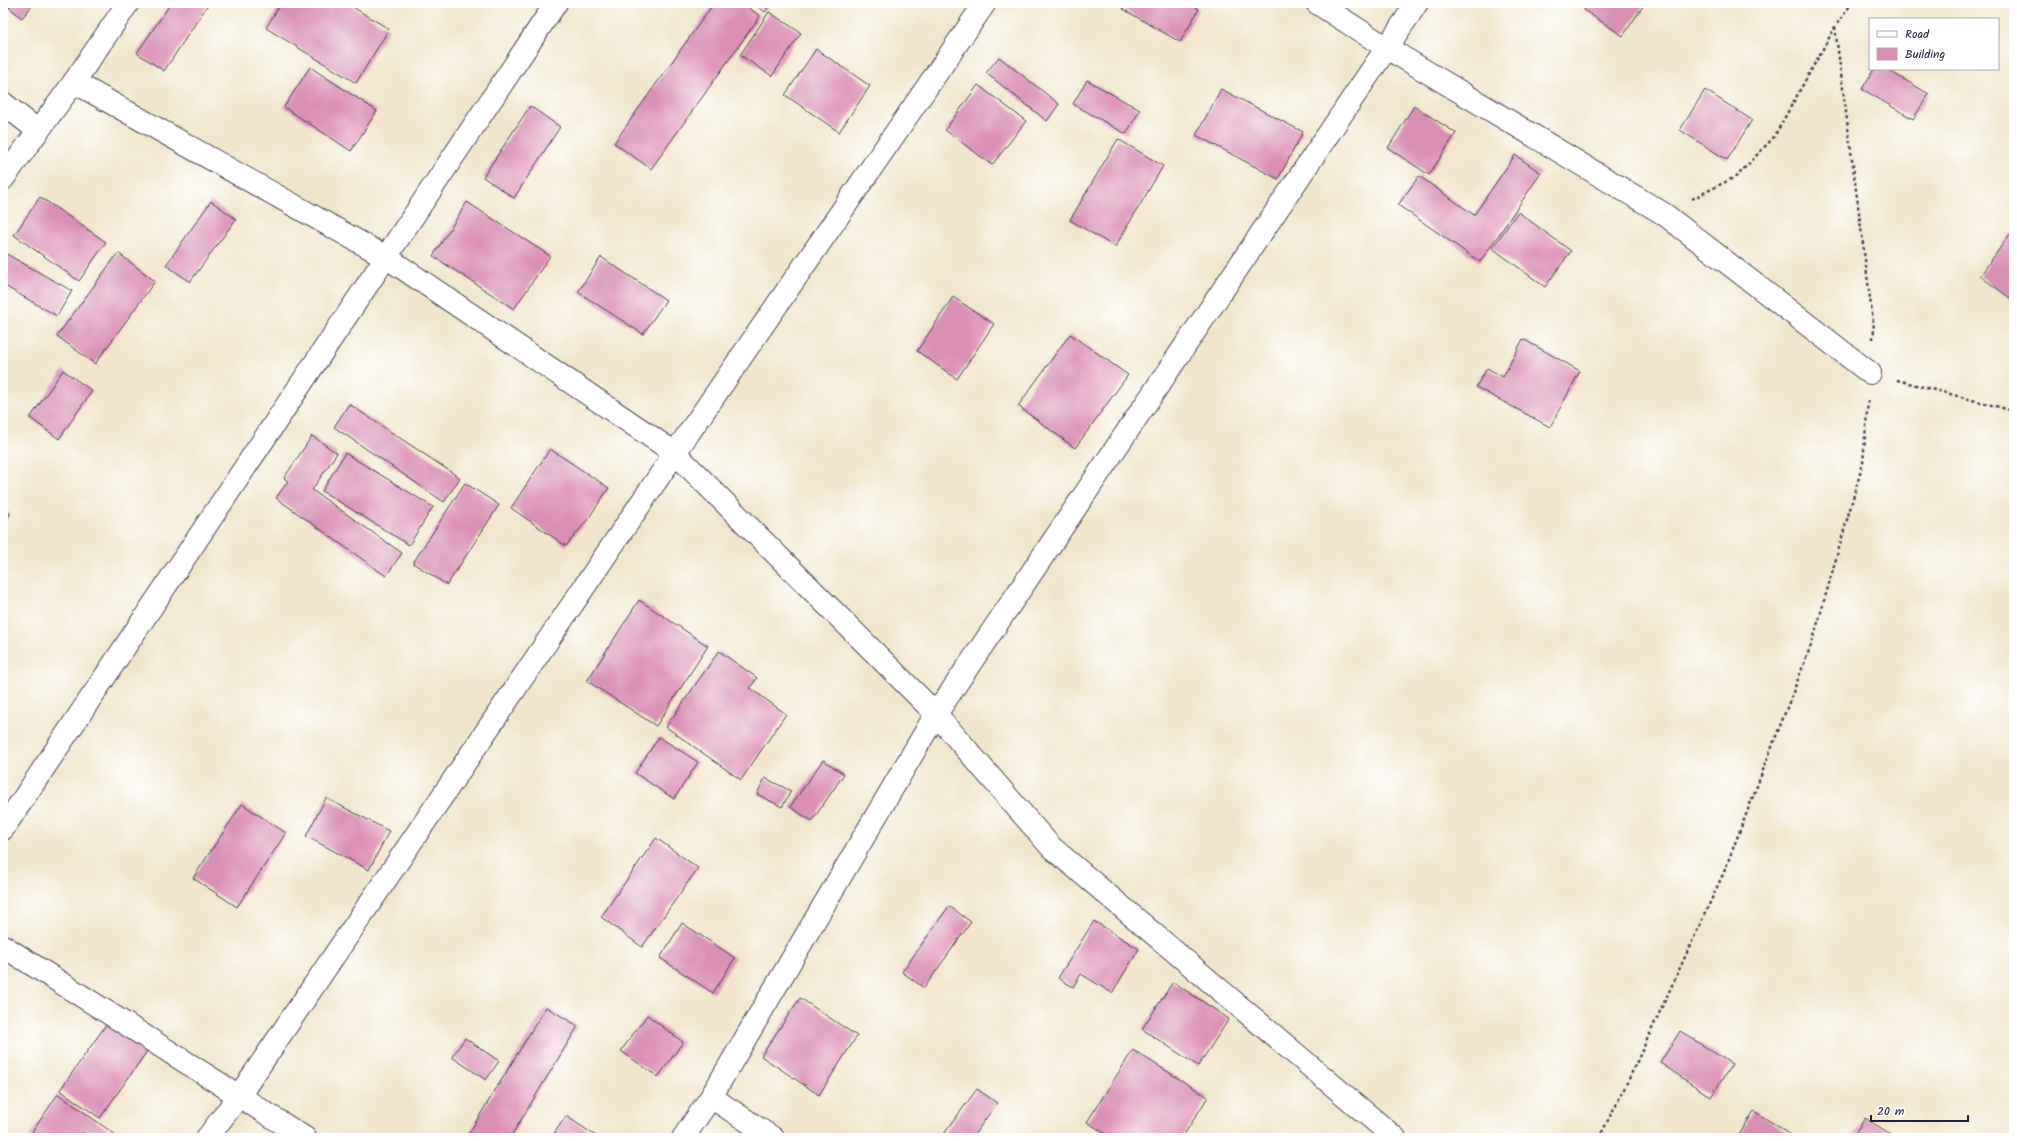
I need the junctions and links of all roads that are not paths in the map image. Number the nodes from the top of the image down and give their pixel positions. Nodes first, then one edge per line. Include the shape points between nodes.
1 (128, 3) edge
2 (556, 3) edge
3 (985, 3) edge
4 (1317, 3) edge
5 (1417, 3) edge
6 (1387, 48) junction
7 (74, 82) junction
8 (3, 103) edge
9 (37, 130) junction
10 (3, 179) edge
11 (386, 257) junction
12 (1870, 373) road end
13 (675, 453) junction
14 (936, 714) junction
15 (3, 829) edge
16 (3, 946) edge
17 (238, 1096) junction
18 (711, 1097) junction
19 (207, 1138) edge
20 (305, 1138) edge
21 (684, 1138) edge
22 (773, 1138) edge
23 (1395, 1138) edge

1 - 7 street
2 - 11 street
3 - 13 street
4 - 6 street
5 - 6 street
6 - 12 street via 1664,214
6 - 14 street
7 - 9 street
7 - 11 street
8 - 9 street
9 - 10 street
11 - 13 street
11 - 15 street
13 - 14 street
13 - 17 street
14 - 18 street
14 - 23 street via 1051,846
16 - 17 street
17 - 19 street
17 - 20 street
18 - 21 street
18 - 22 street

